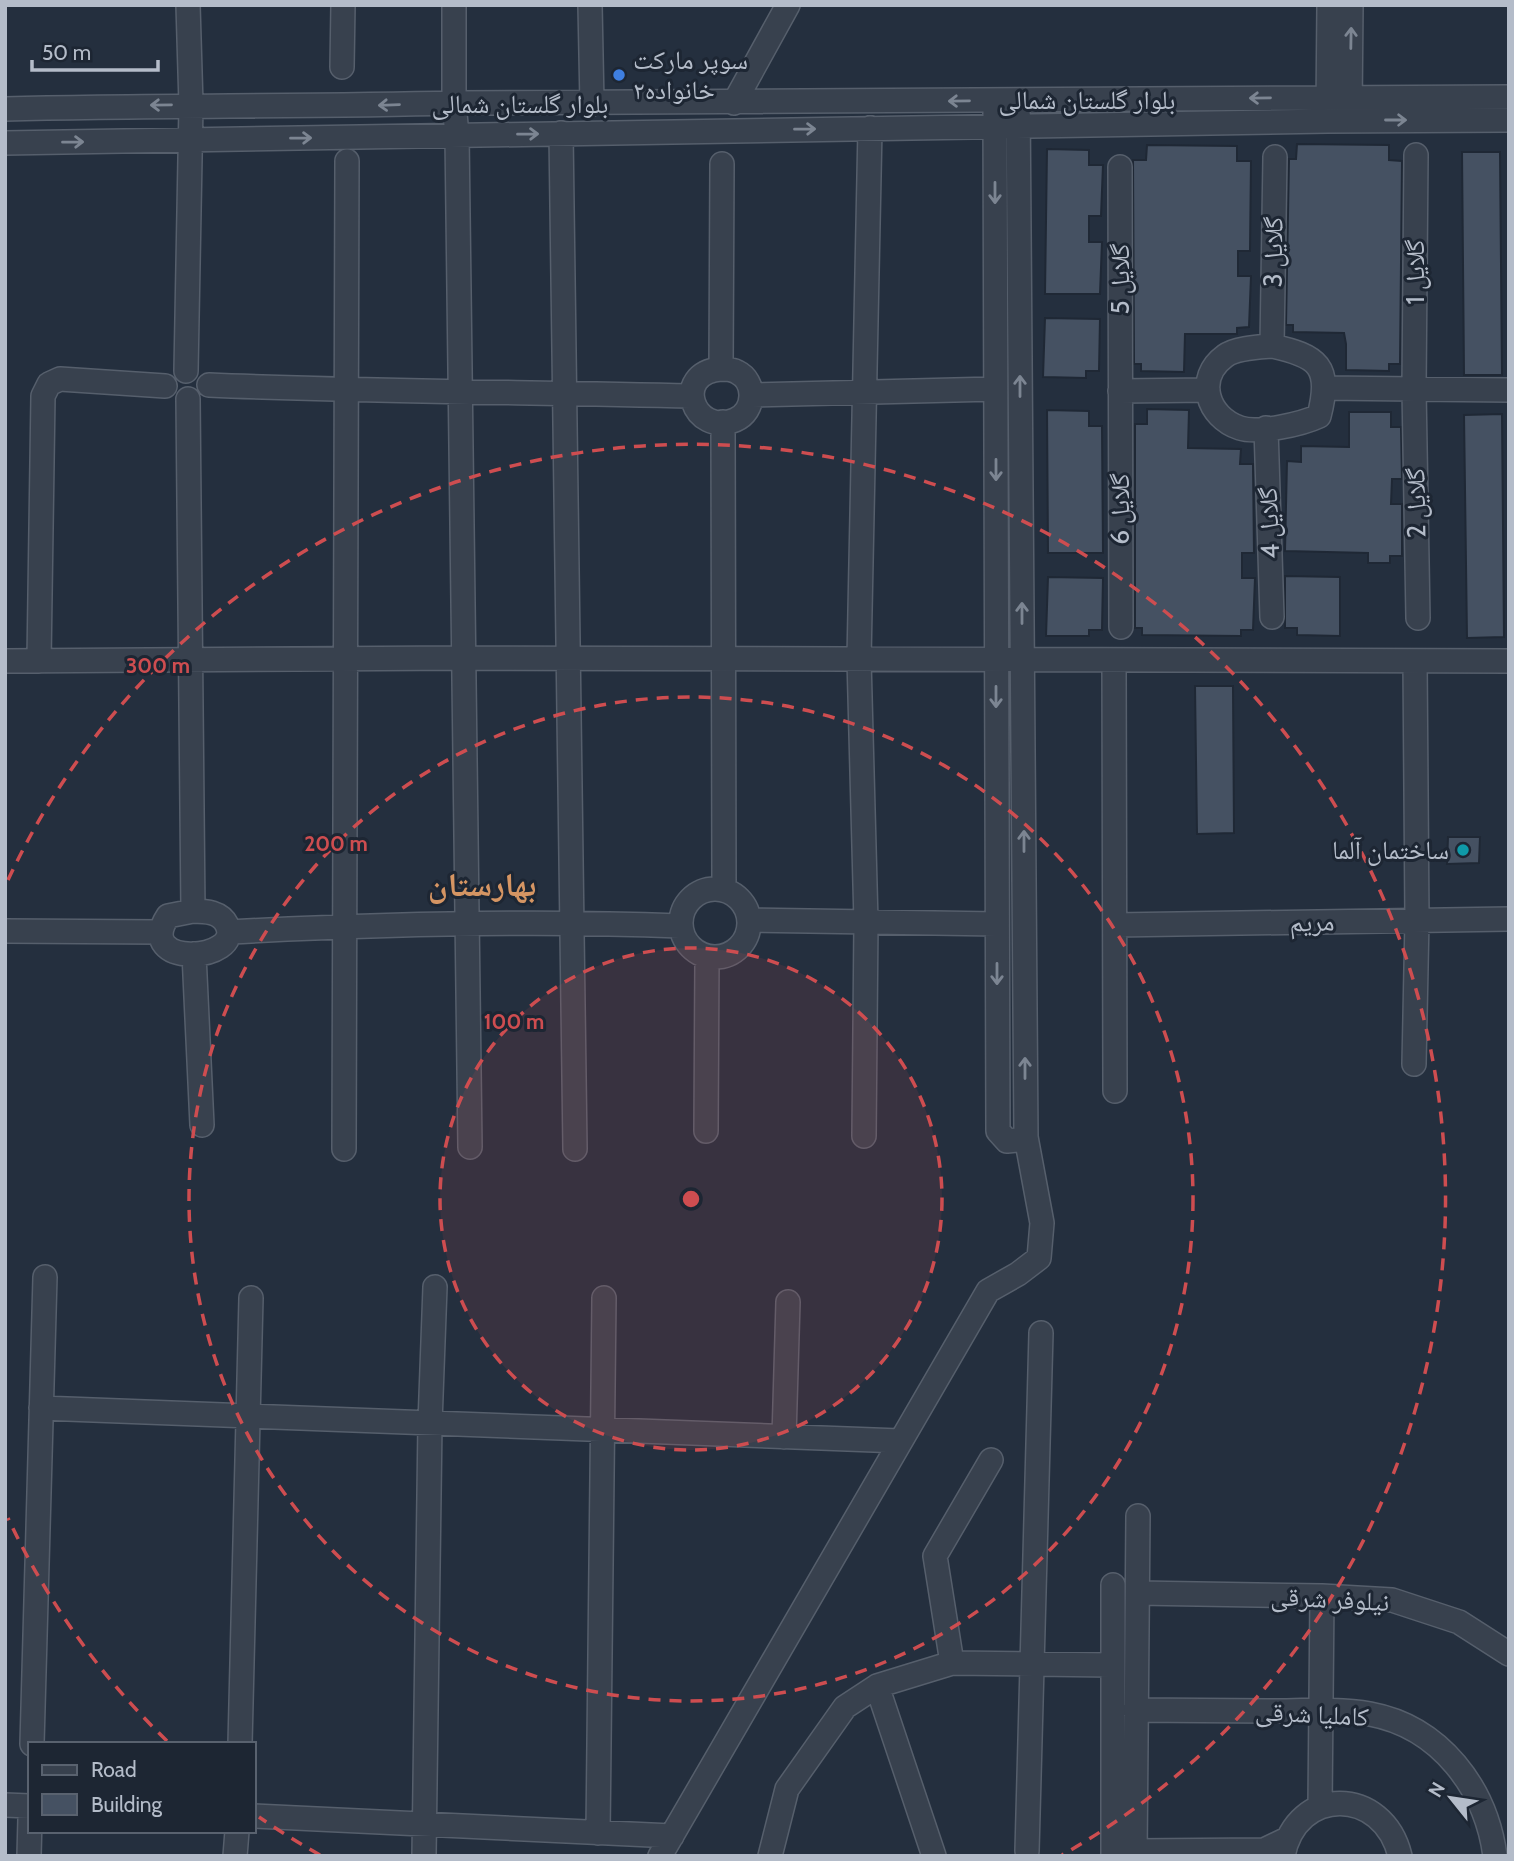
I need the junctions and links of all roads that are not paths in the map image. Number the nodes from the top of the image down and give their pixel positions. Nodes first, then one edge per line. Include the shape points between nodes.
1 (188, 5) edge
2 (343, 5) edge
3 (454, 5) edge
4 (590, 5) edge
5 (788, 5) edge
6 (1329, 5) edge
7 (1351, 5) edge
8 (342, 67) dead end
9 (1339, 97) junction
10 (1509, 97) edge
11 (995, 100) junction
12 (1018, 100) junction
13 (767, 102) junction
14 (454, 103) junction
15 (734, 103) junction
16 (592, 104) junction
17 (191, 105) junction
18 (5, 108) edge
19 (1509, 120) edge
20 (1339, 121) junction
21 (995, 126) junction
22 (1018, 126) junction
23 (870, 128) junction
24 (768, 130) junction
25 (561, 133) junction
26 (457, 135) junction
27 (191, 141) junction
28 (5, 143) edge
29 (1416, 155) dead end
30 (1275, 157) dead end
31 (347, 161) dead end
32 (722, 164) dead end
33 (1120, 167) dead end
34 (1272, 346) junction
35 (721, 369) junction
36 (186, 371) junction
37 (209, 385) junction
38 (165, 386) junction
39 (1324, 388) junction
40 (995, 389) junction
41 (1414, 389) junction
42 (1208, 390) junction
43 (1509, 390) edge
44 (347, 391) junction
45 (460, 391) junction
46 (1120, 391) junction
47 (865, 392) junction
48 (564, 393) junction
49 (752, 395) junction
50 (692, 396) junction
51 (188, 399) junction
52 (723, 422) junction
53 (1266, 428) junction
54 (1272, 617) dead end
55 (1418, 618) dead end
56 (1121, 627) dead end
57 (463, 658) junction
58 (567, 658) junction
59 (346, 659) junction
60 (723, 659) junction
61 (859, 659) junction
62 (190, 660) junction
63 (996, 660) junction
64 (1022, 660) junction
65 (1114, 660) junction
66 (5, 661) edge
67 (39, 661) junction
68 (1415, 661) junction
69 (1509, 661) edge
70 (724, 888) junction
71 (193, 911) junction
72 (1509, 919) edge
73 (751, 920) junction
74 (1417, 920) junction
75 (572, 922) junction
76 (866, 922) junction
77 (467, 923) junction
78 (997, 924) junction
79 (1115, 925) junction
80 (345, 926) junction
81 (680, 926) junction
82 (5, 931) edge
83 (160, 932) junction
84 (229, 932) junction
85 (194, 954) junction
86 (707, 958) junction
87 (1414, 1064) dead end
88 (1115, 1091) dead end
89 (202, 1125) dead end
90 (706, 1131) dead end
91 (864, 1136) dead end
92 (1026, 1137) junction
93 (470, 1147) dead end
94 (344, 1149) dead end
95 (575, 1149) dead end
96 (45, 1278) dead end
97 (435, 1287) dead end
98 (251, 1298) dead end
99 (604, 1298) dead end
100 (788, 1302) dead end
101 (1041, 1333) dead end
102 (41, 1408) junction
103 (249, 1416) junction
104 (430, 1423) junction
105 (604, 1430) junction
106 (784, 1437) junction
107 (900, 1441) junction
108 (991, 1460) dead end
109 (1138, 1516) dead end
110 (1113, 1585) dead end
111 (1138, 1593) junction
112 (1322, 1596) junction
113 (1509, 1654) edge
114 (952, 1663) junction
115 (1031, 1664) junction
116 (1111, 1665) junction
117 (877, 1686) junction
118 (1135, 1710) junction
119 (1321, 1712) junction
120 (32, 1742) edge
121 (240, 1742) edge
122 (5, 1805) edge
123 (28, 1806) edge
124 (1320, 1807) junction
125 (256, 1816) edge
126 (425, 1825) junction
127 (30, 1833) edge
128 (237, 1833) edge
129 (598, 1833) junction
130 (666, 1846) edge
131 (1285, 1847) edge
132 (1027, 1851) dead end
133 (1128, 1854) edge
134 (29, 1856) edge
135 (235, 1856) edge
136 (424, 1856) edge
137 (770, 1856) edge
138 (934, 1856) edge
139 (1400, 1856) edge
140 (1495, 1856) edge

1 - 17 street
2 - 8 street
3 - 14 street
4 - 16 street
5 - 15 street
6 - 9 street
9 -> 7 street
9 - 10 street, بلوار گلستان شمالی
9 -> 12 street, بلوار گلستان شمالی
9 - 20 street
11 - 12 street, بلوار گلستان شمالی
11 -> 13 street, بلوار گلستان شمالی
11 - 21 street
12 - 22 street
13 - 15 street, بلوار گلستان شمالی
13 - 24 street
14 - 16 street, بلوار گلستان شمالی
14 -> 17 street, بلوار گلستان شمالی
14 - 26 street
15 - 16 street, بلوار گلستان شمالی
17 -> 18 street, بلوار گلستان شمالی
17 - 27 street
20 -> 19 street, بلوار گلستان شمالی
20 - 22 street, بلوار گلستان شمالی
21 - 22 street, بلوار گلستان شمالی
21 - 23 street, بلوار گلستان شمالی
21 -> 40 street
64 -> 22 street
24 -> 23 street, بلوار گلستان شمالی
23 - 47 street
24 - 25 street, بلوار گلستان شمالی
26 -> 25 street, بلوار گلستان شمالی
25 - 48 street
27 -> 26 street, بلوار گلستان شمالی
26 - 45 street
28 -> 27 street, بلوار گلستان شمالی
27 - 36 street
29 - 41 street, گلایل 1
30 - 34 street, گلایل 3
31 - 44 street
32 - 35 street
33 - 46 street, گلایل 5
34 - 39 street via 1302,352 1318,366
34 - 42 street via 1226,355 1211,371
35 - 49 street via 744,376
35 - 50 street via 706,370 699,376
36 - 37 street via 203,374
36 - 38 street via 170,374
37 - 44 street
37 - 51 street via 203,395
38 - 51 street via 171,397
38 - 67 street via 60,379 49,384 43,396
39 - 41 street
39 - 53 street via 1319,416 1302,424
40 - 47 street
40 -> 63 street
41 - 43 street
41 - 55 street, گلایل 2
42 - 46 street
42 - 53 street via 1210,406 1226,421 1242,429
44 - 45 street
44 - 59 street
45 - 48 street
45 - 57 street
46 - 56 street, گلایل 6
47 - 49 street
47 - 61 street
48 - 50 street
48 - 58 street
49 - 52 street via 736,420
50 - 52 street via 701,417
51 - 62 street
52 - 60 street
53 - 54 street, گلایل 4
57 - 58 street
57 - 59 street
57 - 77 street
58 - 60 street
58 - 75 street
59 - 62 street
59 - 80 street
60 - 61 street
60 - 70 street
61 - 63 street
61 - 76 street
62 - 67 street
62 - 71 street
63 - 64 street
63 -> 78 street
64 - 65 street
92 -> 64 street
65 - 68 street
65 - 79 street
66 - 67 street
68 - 69 street
68 - 74 street
70 - 73 street via 742,900
70 - 81 street via 702,891 685,905
71 - 83 street via 168,916
71 - 84 street via 218,914
72 - 74 street, مریم
73 - 76 street
73 - 86 street via 746,942 729,956
74 - 79 street, مریم
74 - 87 street
75 - 77 street
75 - 81 street
75 - 95 street
76 - 78 street
76 - 91 street
77 - 80 street
77 - 93 street
78 -> 92 street via 998,1131 1007,1141
79 - 88 street
80 - 84 street
80 - 94 street
81 - 86 street via 688,947
82 - 83 street
83 - 85 street via 169,949
84 - 85 street via 227,942 218,949
85 - 89 street
86 - 90 street
92 - 107 street via 1042,1223 1039,1258 988,1291
96 - 102 street
97 - 104 street
98 - 103 street
99 - 105 street
100 - 106 street
101 - 115 street
102 - 103 street
102 - 120 street
103 - 104 street
103 - 121 street
104 - 105 street
104 - 126 street
105 - 106 street
105 - 129 street
106 - 107 street
107 - 130 street
108 - 114 street via 934,1556
109 - 111 street
110 - 116 street
111 - 112 street, نیلوفر شرقی
111 - 118 street
112 - 113 street, نیلوفر شرقی via 1392,1600 1459,1622
112 - 119 street
114 - 115 street
114 - 117 street
115 - 116 street
115 - 132 street
116 - 133 street
117 - 137 street via 845,1707 787,1789
117 - 138 street
118 - 119 street, کاملیا شرقی
118 - 133 street
119 - 124 street
119 - 140 street, کاملیا شرقی via 1370,1714 1409,1727 1442,1749 1469,1779 1487,1815
122 - 123 street
124 - 131 street via 1295,1826
124 - 139 street via 1350,1804 1372,1812 1389,1827
125 - 126 street
126 - 129 street
126 - 136 street
127 - 134 street
128 - 135 street
129 - 130 street
131 - 133 street

